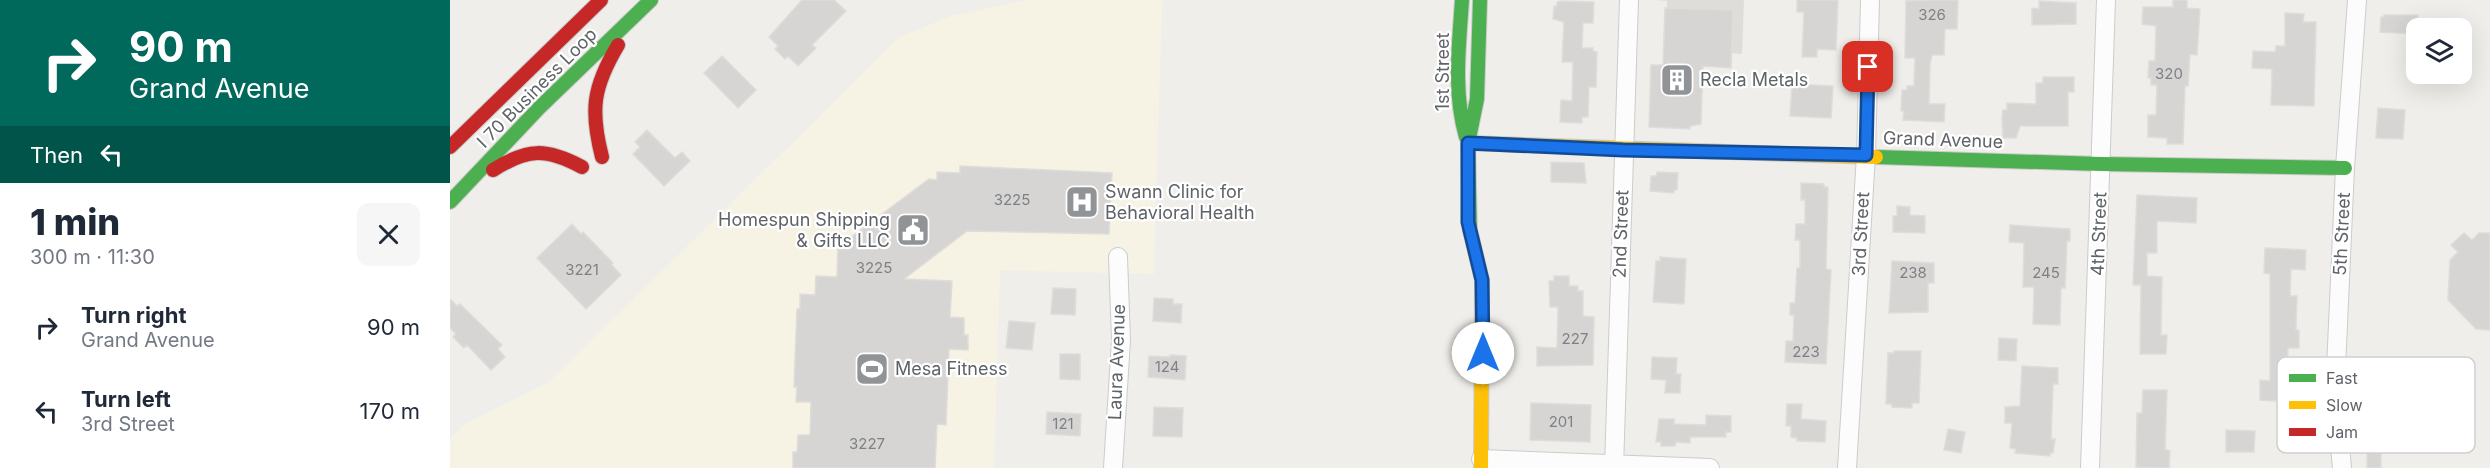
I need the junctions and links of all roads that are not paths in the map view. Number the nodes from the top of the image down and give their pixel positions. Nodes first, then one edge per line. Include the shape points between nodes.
1 (601, 0) edge
2 (1462, 0) edge
3 (1480, 0) edge
4 (1629, 0) edge
5 (1870, 0) edge
6 (2106, 0) edge
7 (2357, 0) edge
8 (648, 3) edge
9 (1468, 143) junction
10 (450, 147) edge
11 (1623, 150) junction
12 (1866, 155) junction
13 (603, 157) dead end
14 (2101, 164) junction
15 (582, 167) dead end
16 (2345, 168) junction
17 (454, 199) edge
18 (1118, 257) dead end
19 (2337, 357) edge
20 (2341, 453) edge
21 (1481, 464) edge
22 (1614, 466) edge
23 (1113, 468) edge
24 (1710, 468) edge
25 (1847, 468) edge
26 (2090, 468) edge
27 (2342, 468) edge

1 - 10 street, I 70 Business Loop
2 - 9 street, 1st Street via 1458,100
3 - 9 street, 1st Street via 1477,99
4 - 11 street, 2nd Street
5 - 12 street, 3rd Street
6 - 14 street, 4th Street
7 - 16 street, 5th Street
8 - 13 street via 601,72 596,88 593,113
8 - 17 street, I 70 Business Loop via 539,108
9 - 11 street, Grand Avenue
9 - 21 street, 1st Street via 1468,222 1482,292
11 - 12 street, Grand Avenue
11 - 22 street, 2nd Street
12 - 14 street, Grand Avenue
12 - 25 street, 3rd Street
14 - 16 street, Grand Avenue
14 - 26 street, 4th Street
15 - 17 street via 552,152 534,151 505,162
16 - 19 street, 5th Street
18 - 23 street, Laura Avenue via 1121,340
20 - 27 street, 5th Street
21 - 22 street
22 - 24 street

